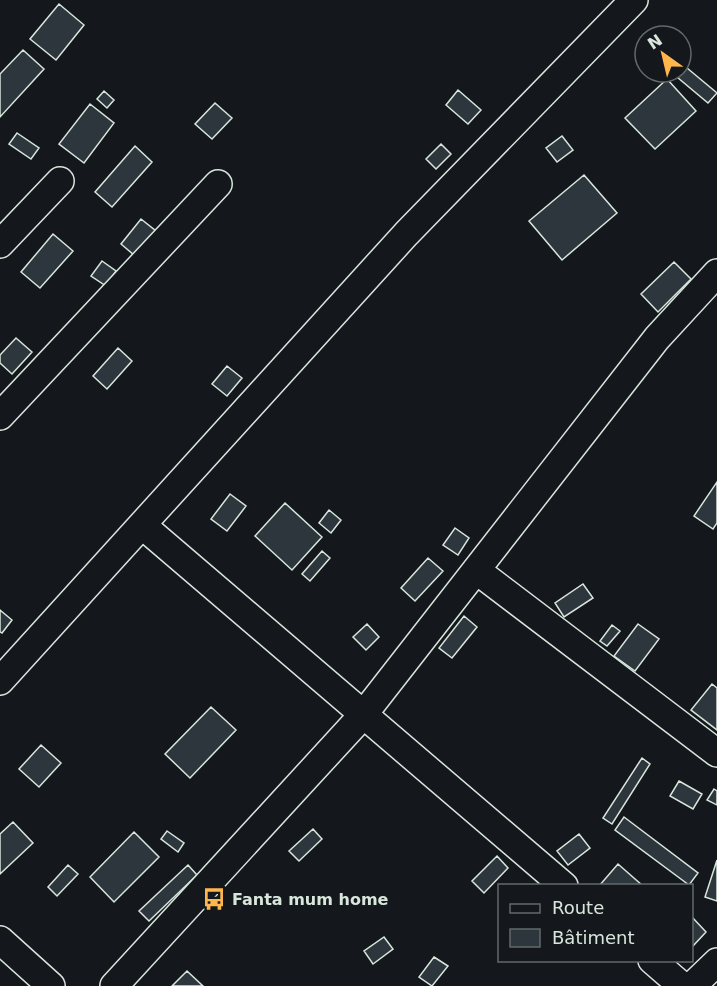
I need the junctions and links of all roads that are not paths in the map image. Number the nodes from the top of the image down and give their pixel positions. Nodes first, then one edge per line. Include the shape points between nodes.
1 (634, 0) edge
2 (60, 181) dead end
3 (218, 184) dead end
4 (0, 244) edge
5 (717, 273) edge
6 (0, 417) edge
7 (141, 525) junction
8 (476, 570) junction
9 (0, 681) edge
10 (363, 715) junction
11 (717, 753) edge
12 (563, 884) edge
13 (0, 940) edge
14 (654, 962) edge
15 (717, 962) edge
16 (51, 986) edge
17 (114, 986) edge
18 (682, 986) edge
19 (692, 986) edge

1 - 7 street via 406,234
2 - 4 street
3 - 6 street
5 - 8 street via 657,338
7 - 9 street
7 - 10 street
8 - 10 street
8 - 11 street
10 - 12 street
10 - 17 street
13 - 16 street
14 - 18 street
15 - 19 street

